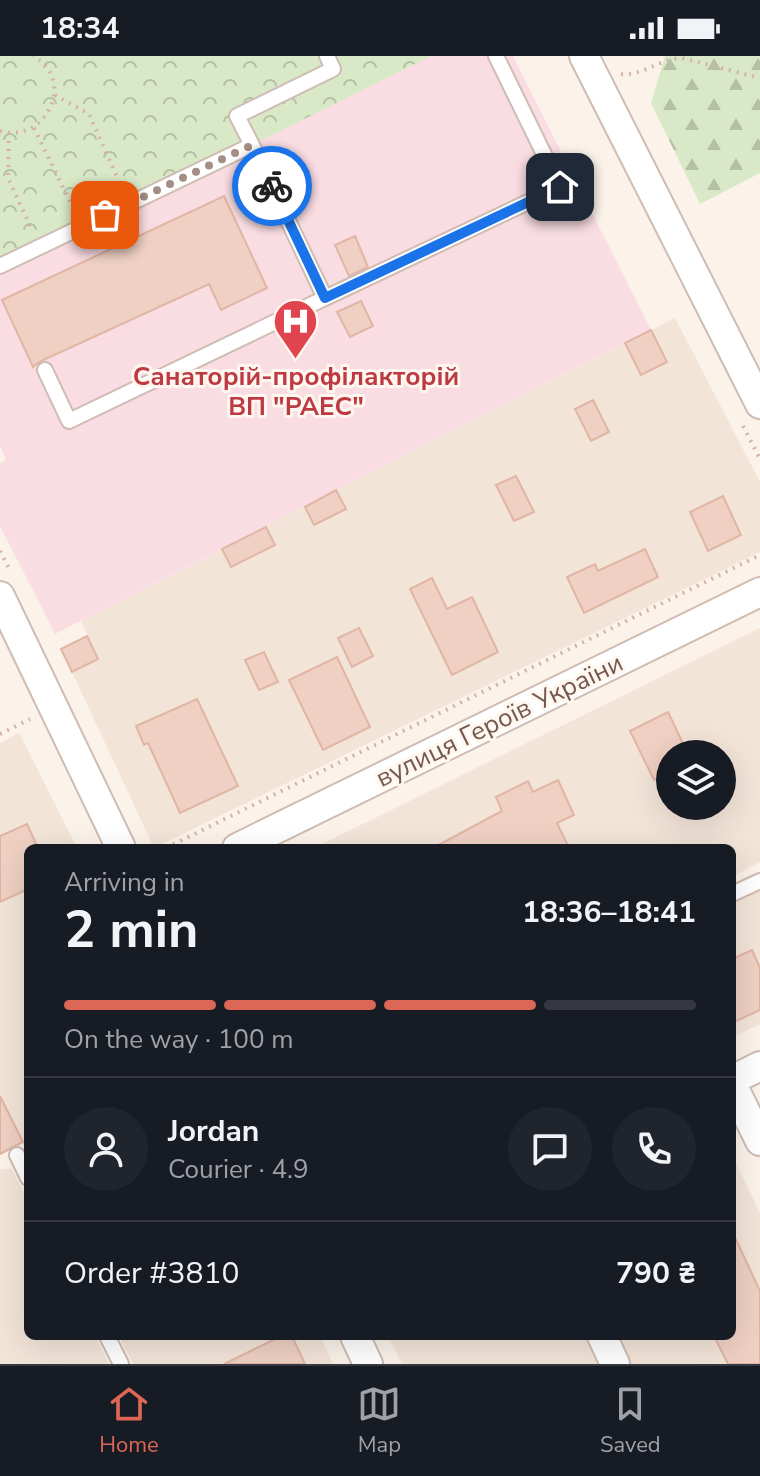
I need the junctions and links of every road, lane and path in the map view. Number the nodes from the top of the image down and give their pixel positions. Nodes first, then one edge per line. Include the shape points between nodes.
1 (33, 56) edge
2 (327, 56) edge
3 (496, 56) edge
4 (585, 58) edge
5 (760, 78) edge
6 (55, 95) junction
7 (34, 128) junction
8 (0, 131) edge
9 (9, 133) junction
10 (252, 145) junction
11 (129, 204) junction
12 (82, 226) junction
13 (39, 247) junction
14 (0, 266) edge
15 (325, 298) junction
16 (45, 370) dead end
17 (760, 404) edge
18 (760, 555) edge
19 (760, 592) edge
20 (0, 596) edge
21 (53, 707) junction
22 (0, 734) edge
23 (119, 844) edge
24 (174, 844) edge
25 (245, 844) edge
26 (760, 881) edge
27 (736, 892) edge
28 (760, 1066) edge
29 (736, 1080) edge
30 (736, 1090) edge
31 (760, 1141) edge
32 (17, 1155) dead end
33 (24, 1170) edge
34 (109, 1340) edge
35 (357, 1340) edge
36 (604, 1340) edge
37 (121, 1364) edge
38 (368, 1364) edge
39 (615, 1364) edge

1 - 6 path via 48,70
2 - 10 lane via 333,69 237,116
3 - 15 lane via 560,187
4 - 5 path via 623,75 682,58
4 - 17 street
6 - 7 path
6 - 11 path via 89,114
7 - 9 path
7 - 12 path
8 - 9 path
9 - 13 path via 8,178
10 - 11 lane
10 - 15 lane
11 - 12 lane
12 - 13 lane
13 - 14 lane
15 - 16 lane via 69,421
18 - 24 path
19 - 25 street, вулиця Героїв України
20 - 21 street
21 - 22 path
21 - 23 street
26 - 27 lane
28 - 29 street
30 - 31 street
32 - 33 lane
34 - 37 lane
35 - 38 street
36 - 39 street

